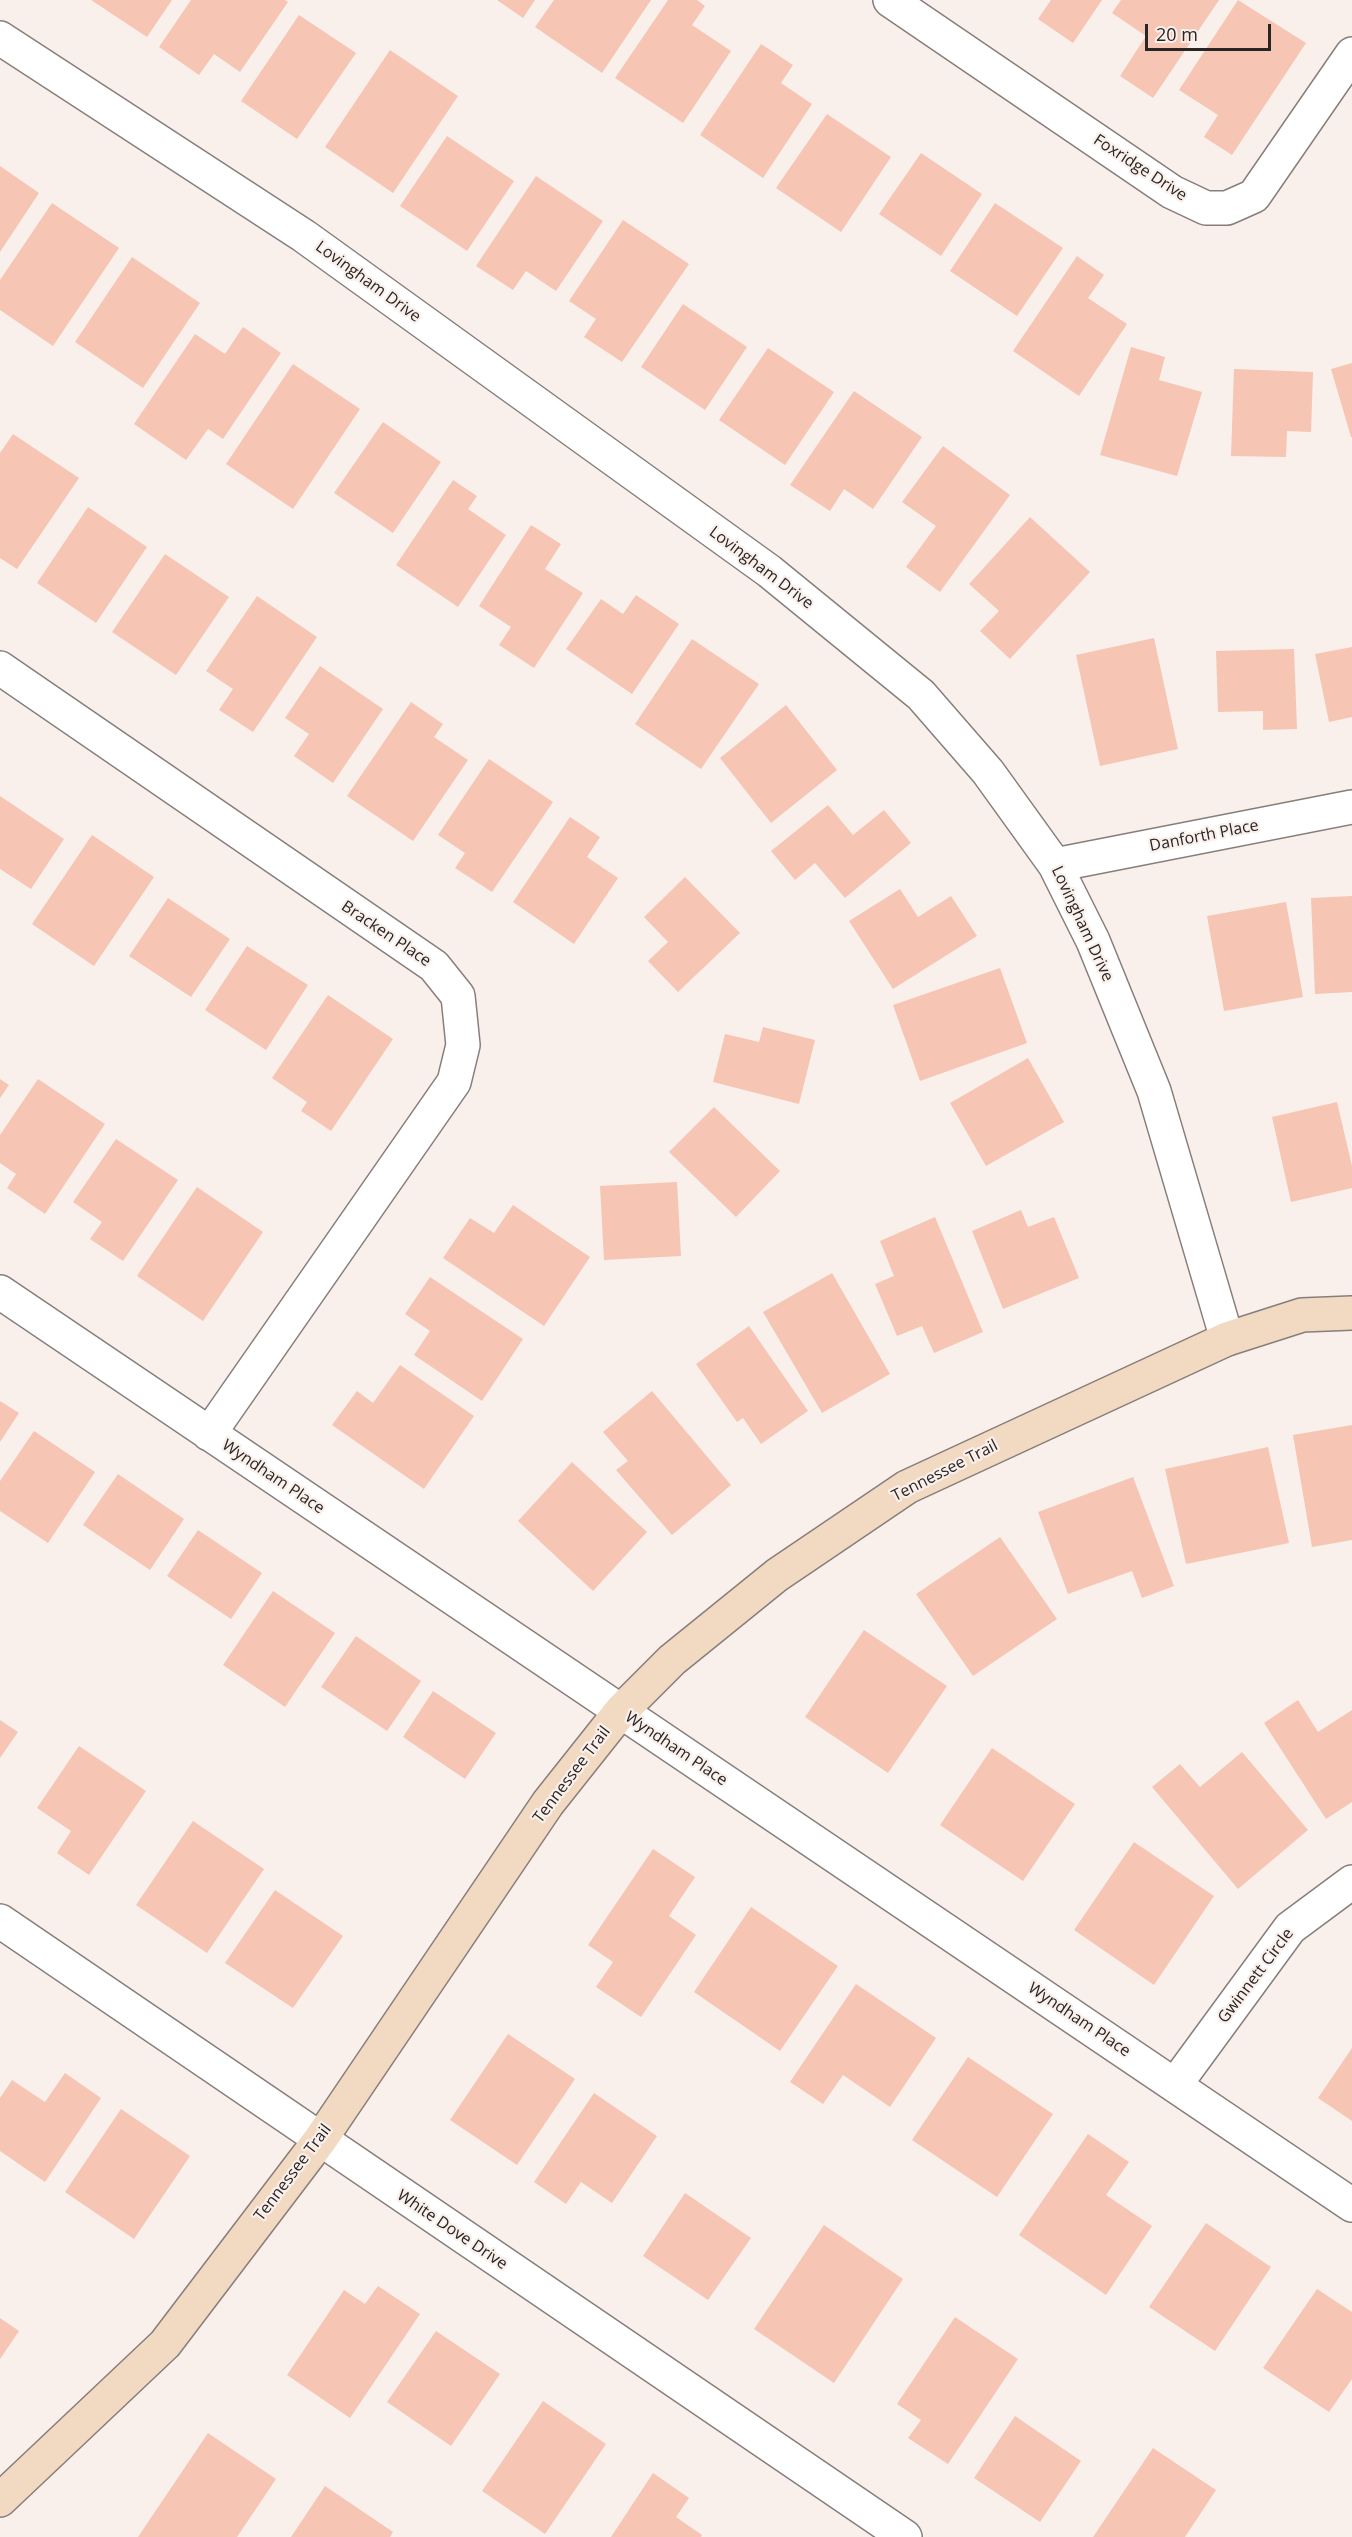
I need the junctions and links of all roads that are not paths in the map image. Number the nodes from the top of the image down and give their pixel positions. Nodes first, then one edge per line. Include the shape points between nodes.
1 (890, 0) edge
2 (0, 38) edge
3 (1352, 54) edge
4 (0, 668) edge
5 (1352, 807) edge
6 (1055, 865) junction
7 (0, 1292) edge
8 (1352, 1312) edge
9 (1227, 1339) junction
10 (209, 1434) junction
11 (621, 1711) junction
12 (1352, 1882) edge
13 (0, 1921) edge
14 (1175, 2085) junction
15 (320, 2140) junction
16 (1352, 2205) edge
17 (0, 2500) edge
18 (905, 2537) edge

1 - 3 street, Foxridge Drive via 1172,192 1206,208 1227,208 1254,196
2 - 6 street, Lovingham Drive via 304,236 769,571 921,695 988,772
4 - 10 street, Bracken Place via 435,966 458,996 464,1045 454,1082
5 - 6 street, Danforth Place
6 - 9 street, Lovingham Drive via 1093,941 1154,1091
7 - 10 street, Wyndham Place
8 - 9 street, Tennessee Trail via 1302,1315
9 - 11 street, Tennessee Trail via 907,1487 777,1575 672,1660
10 - 11 street, Wyndham Place
11 - 14 street, Wyndham Place
11 - 15 street, Tennessee Trail via 548,1803
12 - 14 street, Gwinnett Circle via 1290,1928
13 - 15 street, White Dove Drive
14 - 16 street, Wyndham Place
15 - 17 street, Tennessee Trail via 165,2344
15 - 18 street, White Dove Drive

